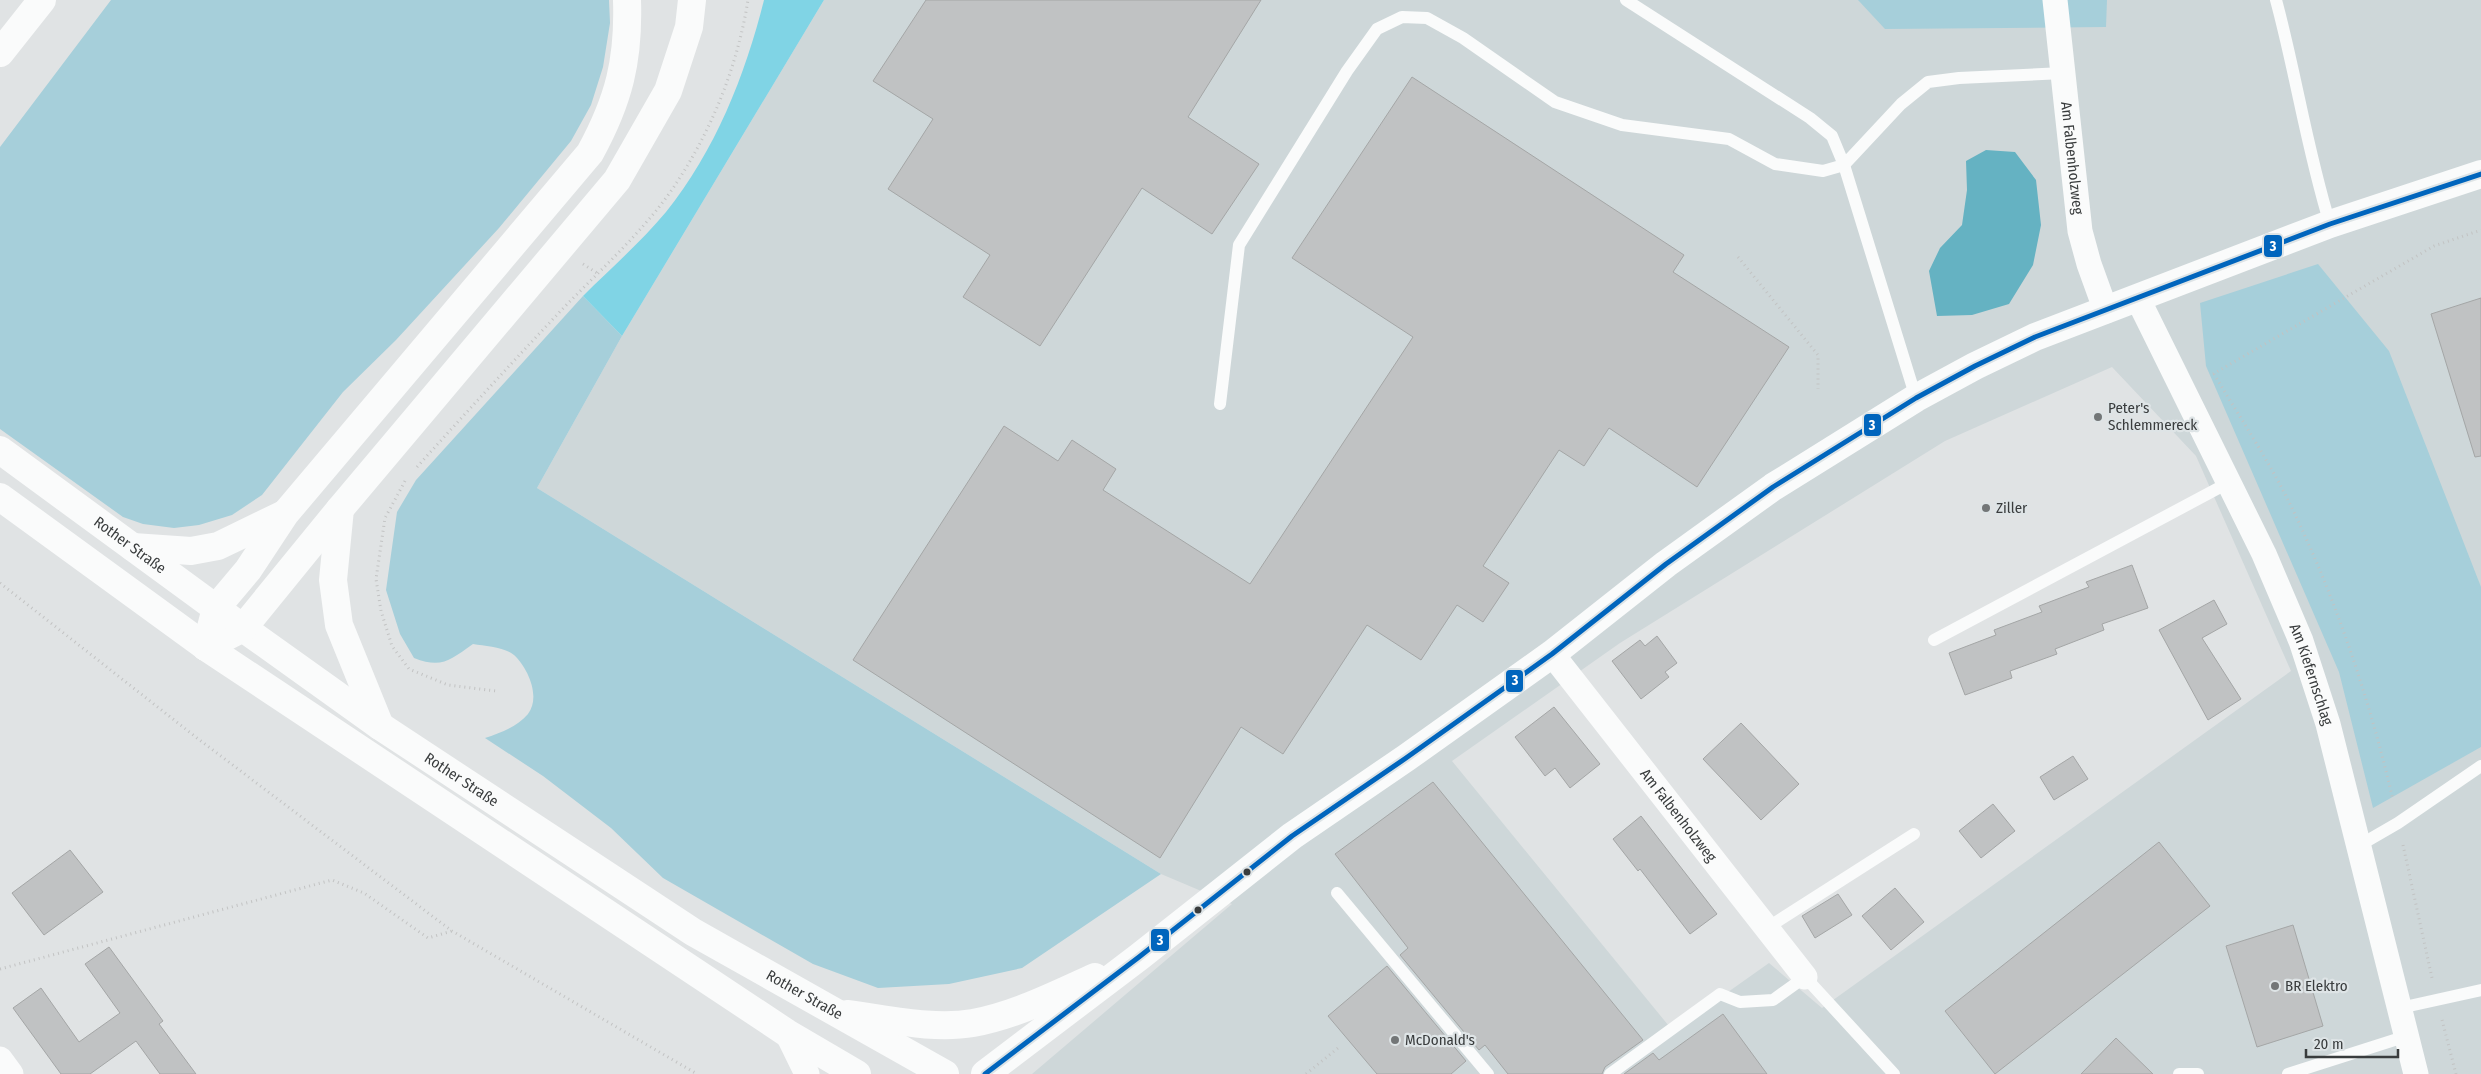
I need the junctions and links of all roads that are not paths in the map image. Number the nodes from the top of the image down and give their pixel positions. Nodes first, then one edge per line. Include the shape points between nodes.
1 (42, 0) edge
2 (627, 0) edge
3 (692, 0) edge
4 (1626, 0) edge
5 (2055, 0) edge
6 (2276, 0) edge
7 (0, 53) edge
8 (2063, 73) junction
9 (1844, 165) junction
10 (2481, 174) edge
11 (2330, 224) junction
12 (2138, 299) junction
13 (2106, 311) junction
14 (1916, 398) junction
15 (1220, 404) dead end
16 (0, 450) edge
17 (2228, 483) junction
18 (0, 497) edge
19 (340, 509) junction
20 (285, 514) junction
21 (133, 547) junction
22 (216, 608) junction
23 (243, 628) junction
24 (1934, 640) dead end
25 (206, 647) junction
26 (1552, 654) junction
27 (380, 726) junction
28 (2481, 766) edge
29 (1914, 834) dead end
30 (2360, 845) junction
31 (1337, 893) dead end
32 (1766, 928) junction
33 (1139, 957) junction
34 (1804, 977) junction
35 (2481, 990) edge
36 (2400, 1008) junction
37 (834, 1012) junction
38 (787, 1033) junction
39 (2407, 1036) junction
40 (0, 1059) edge
41 (10, 1074) edge
42 (807, 1074) edge
43 (857, 1074) edge
44 (945, 1074) edge
45 (986, 1074) edge
46 (1488, 1074) edge
47 (1610, 1074) edge
48 (1894, 1074) edge
49 (2179, 1074) edge
50 (2198, 1074) edge
51 (2288, 1074) edge
52 (2416, 1074) edge

1 - 7 main road
2 - 20 main road via 628,33 620,85 608,120 590,153
3 - 19 main road via 689,27 668,91 617,180
4 - 9 lane via 1810,118 1832,136
5 - 8 street, Am Falbenholzweg
6 - 11 lane via 2317,183
8 - 9 lane via 1928,82 1901,104
8 - 13 street, Am Falbenholzweg via 2080,231
9 - 14 lane
9 - 15 lane via 1823,171 1775,164 1729,139 1622,125 1555,102 1463,38 1427,18 1402,16 1377,29 1352,64 1239,245
10 - 11 main road
11 - 12 main road
12 - 13 main road
12 - 17 street, Am Kiefernschlag
13 - 14 main road via 2035,337
14 - 26 main road via 1773,487 1666,564
16 - 21 main road, Rother Straße
17 - 24 lane
17 - 30 street, Am Kiefernschlag via 2264,554 2301,641 2328,724
18 - 25 main road, Rother Straße
19 - 23 main road
19 - 27 main road via 332,580 339,625
20 - 21 main road via 218,546 191,551
20 - 22 main road via 248,570
21 - 22 main road, Rother Straße
22 - 23 main road, Rother Straße
22 - 25 main road
23 - 25 main road
23 - 27 main road, Rother Straße
25 - 38 main road, Rother Straße
26 - 32 street, Am Falbenholzweg
26 - 33 main road via 1292,836
27 - 37 main road, Rother Straße via 694,932
28 - 30 lane
29 - 32 lane
30 - 36 street, Am Kiefernschlag
31 - 46 lane
32 - 34 street, Am Falbenholzweg
33 - 37 main road via 1018,1012 972,1023 925,1024
33 - 45 main road
34 - 47 lane via 1773,1000 1740,1002 1720,994
34 - 48 lane
35 - 36 lane
36 - 39 street, Am Kiefernschlag
37 - 44 main road, Rother Straße
38 - 42 street
38 - 43 main road, Rother Straße
39 - 51 lane
39 - 52 street, Am Kiefernschlag
40 - 41 street
49 - 50 lane

